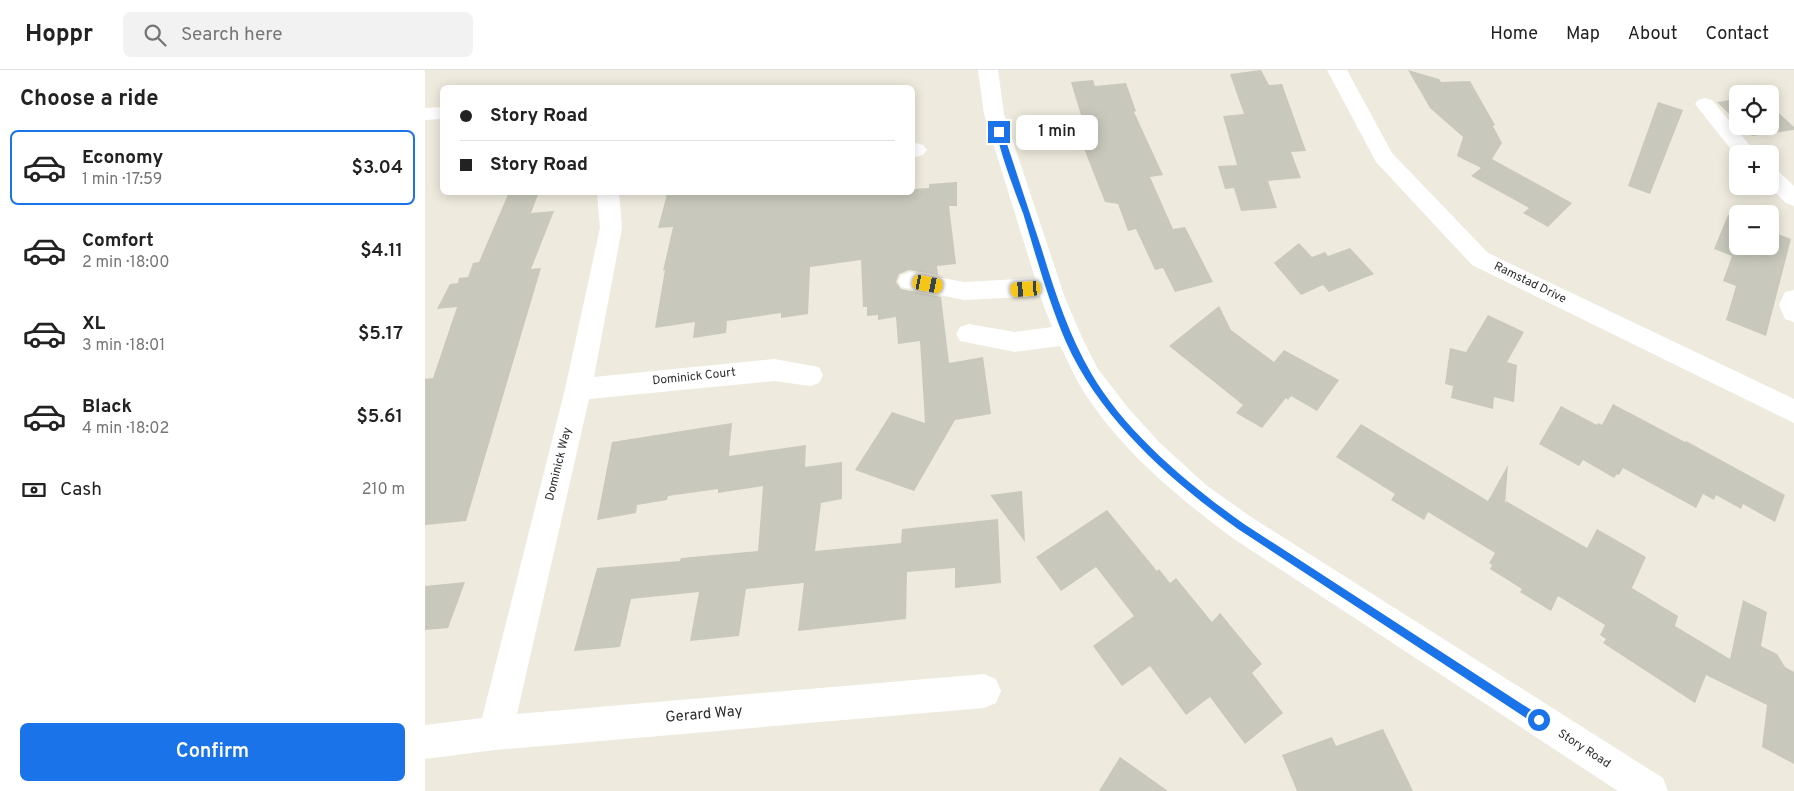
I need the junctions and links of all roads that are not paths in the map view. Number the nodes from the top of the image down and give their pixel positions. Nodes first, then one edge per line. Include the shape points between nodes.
1 (988, 70) edge
2 (1337, 70) edge
3 (1705, 104) dead end
4 (440, 113) edge
5 (425, 114) edge
6 (1739, 145) edge
7 (1779, 184) edge
8 (608, 195) edge
9 (1794, 198) edge
10 (910, 281) dead end
11 (1050, 286) junction
12 (1794, 299) edge
13 (1794, 312) edge
14 (969, 334) dead end
15 (1068, 335) junction
16 (810, 375) dead end
17 (578, 389) junction
18 (1794, 412) edge
19 (984, 691) dead end
20 (495, 733) junction
21 (425, 742) edge
22 (1650, 791) edge

1 - 11 street, Story Road via 994,114
2 - 18 street, Ramstad Drive via 1384,157 1480,259
3 - 6 street
4 - 5 street
7 - 9 street
8 - 17 street, Dominick Way via 611,228
10 - 11 street via 963,291
11 - 15 street, Story Road
12 - 13 street via 1791,305
14 - 15 street via 1015,342
15 - 22 street, Story Road via 1089,377 1119,417 1149,451 1196,494 1241,527
16 - 17 street, Dominick Court via 774,370
17 - 20 street, Dominick Way
19 - 20 street, Gerard Way
20 - 21 street, Gerard Way

